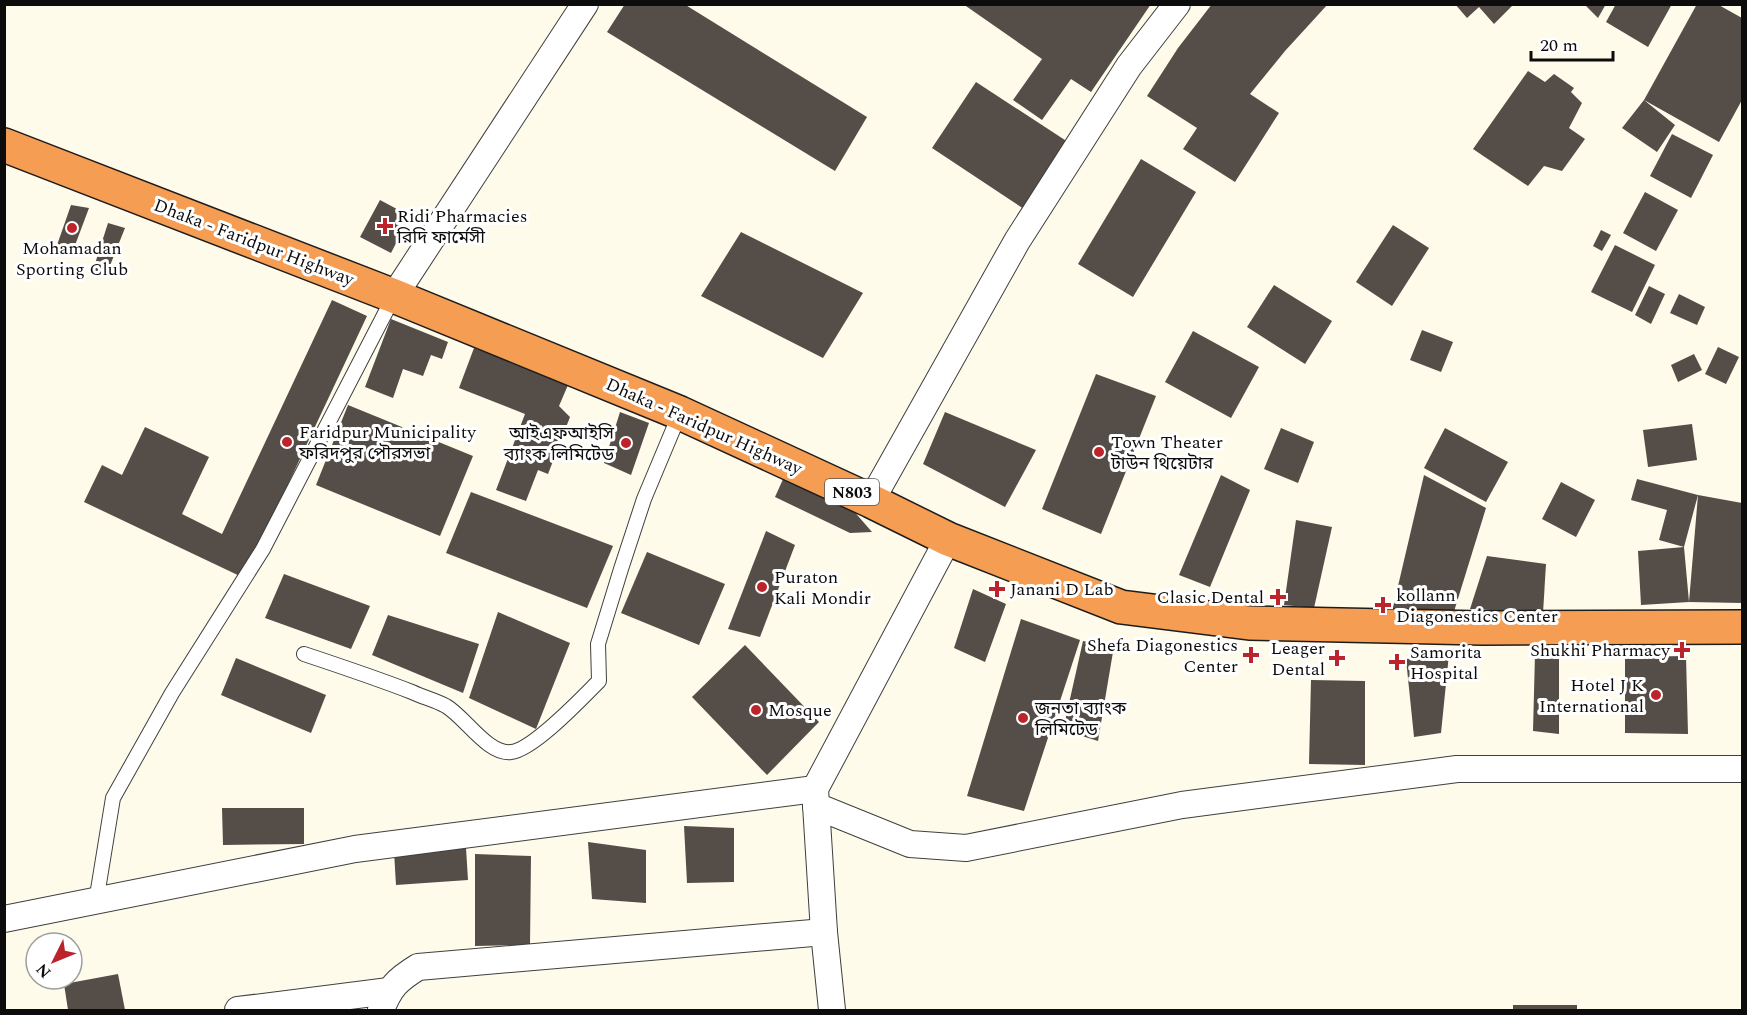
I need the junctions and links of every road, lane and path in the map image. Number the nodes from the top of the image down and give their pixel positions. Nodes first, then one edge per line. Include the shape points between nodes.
1 (585, 4) edge
2 (1177, 4) edge
3 (4, 146) edge
4 (394, 296) junction
5 (680, 413) junction
6 (871, 501) junction
7 (948, 539) junction
8 (1743, 627) edge
9 (304, 654) dead end
10 (1743, 769) edge
11 (816, 797) junction
12 (96, 902) junction
13 (4, 919) edge
14 (824, 932) junction
15 (385, 1001) edge
16 (238, 1011) edge
17 (832, 1011) edge

1 - 4 street
2 - 6 street via 1129,66 1017,241
3 - 4 highway, Dhaka - Faridpur Highway / N803
4 - 5 highway, Dhaka - Faridpur Highway / N803
4 - 12 lane via 263,549 172,693 113,798
5 - 6 highway, Dhaka - Faridpur Highway / N803
5 - 9 lane via 617,580 598,644 599,681 523,749 502,753 491,748 446,706
6 - 7 highway, Dhaka - Faridpur Highway / N803
7 - 8 highway, Dhaka - Faridpur Highway / N803 via 1121,607 1249,623 1482,628
7 - 11 street
10 - 11 street via 1456,768 1182,805 966,848 910,844
11 - 12 street via 356,849
11 - 14 street
12 - 13 street
14 - 15 street via 418,968 401,977
14 - 17 street
15 - 16 street

